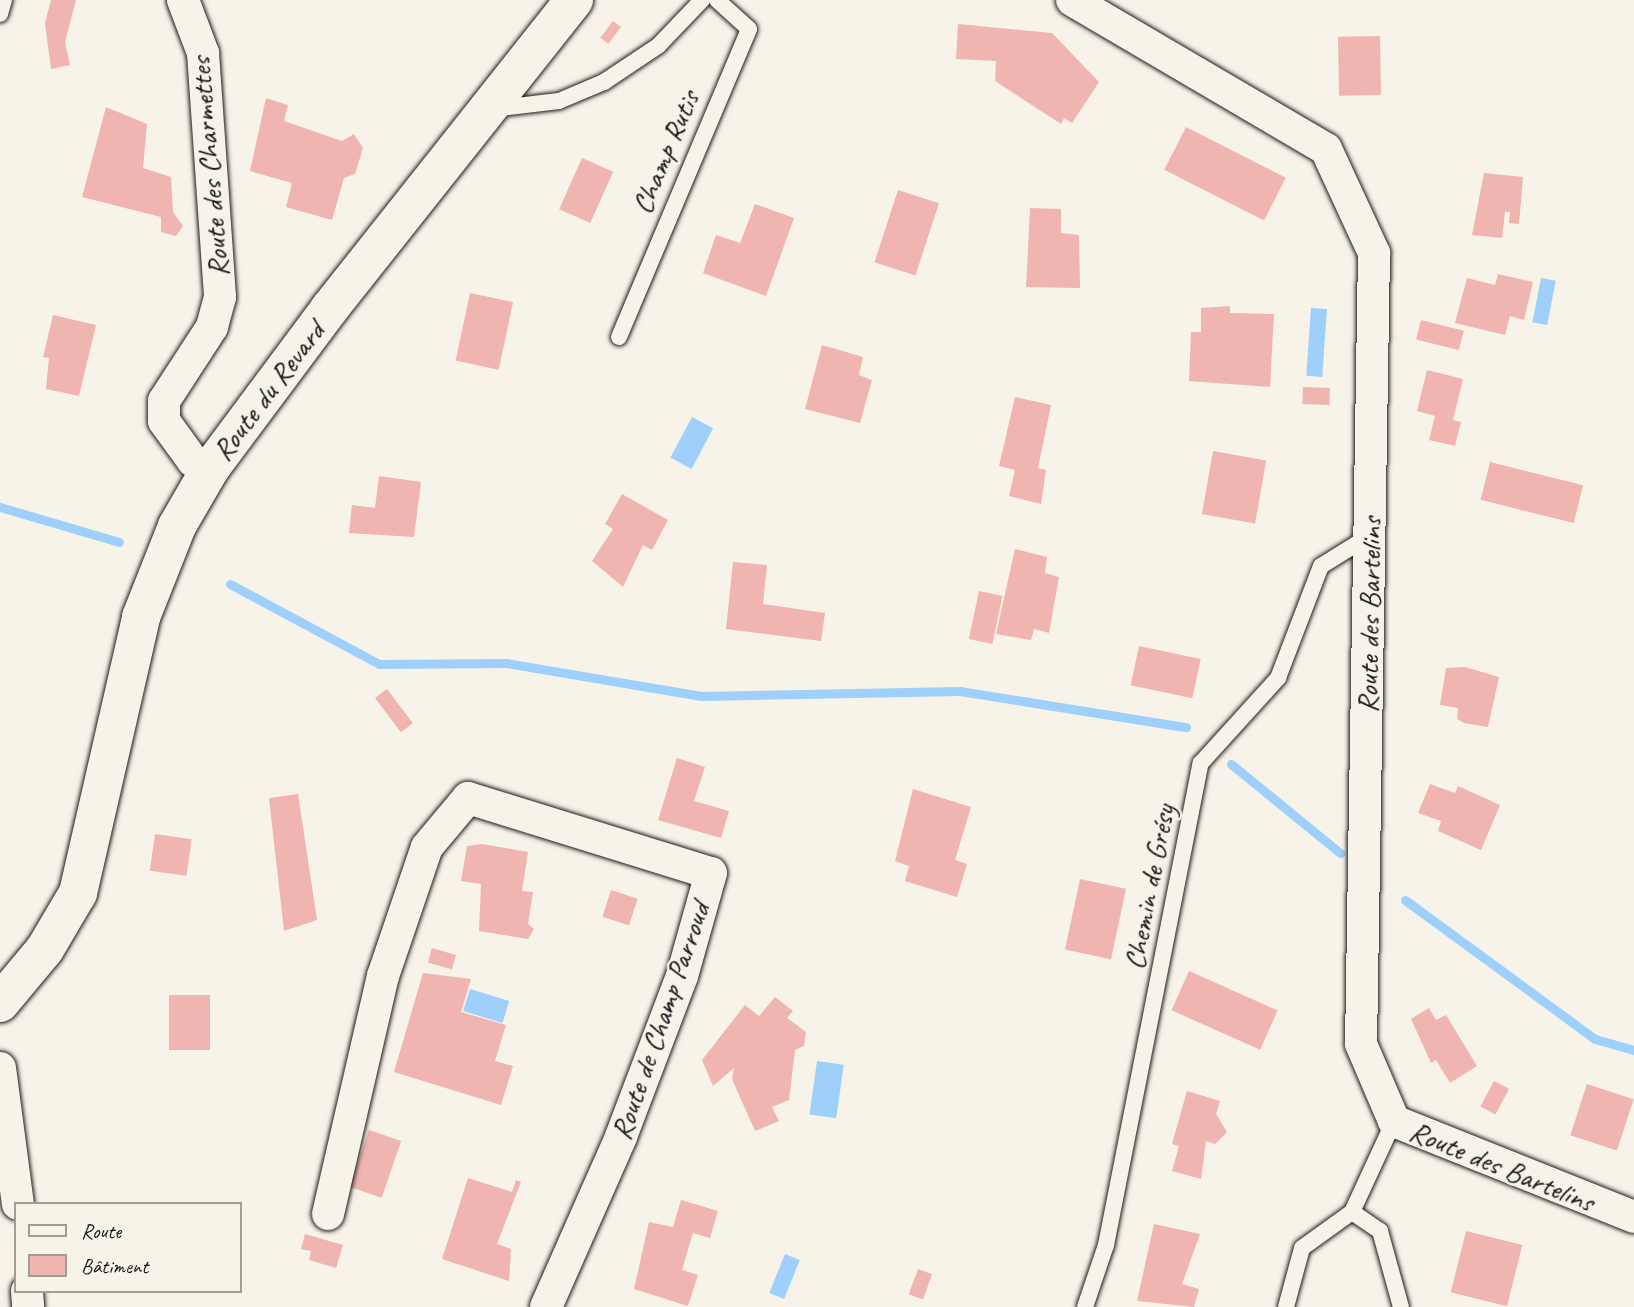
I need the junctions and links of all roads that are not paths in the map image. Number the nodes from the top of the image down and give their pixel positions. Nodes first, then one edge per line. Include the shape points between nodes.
1 (4, 0) edge
2 (183, 0) edge
3 (702, 0) edge
4 (717, 0) edge
5 (1072, 0) edge
6 (573, 6) edge
7 (0, 14) edge
8 (490, 109) junction
9 (619, 337) dead end
10 (210, 469) junction
11 (1371, 534) junction
12 (93, 824) junction
13 (0, 966) edge
14 (0, 1003) edge
15 (0, 1068) edge
16 (1, 1104) edge
17 (1394, 1121) junction
18 (19, 1202) edge
19 (1352, 1212) junction
20 (328, 1214) dead end
21 (1634, 1217) edge
22 (545, 1307) edge
23 (1085, 1307) edge
24 (1286, 1307) edge
25 (1401, 1307) edge

1 - 7 lane
2 - 10 street, Route des Charmettes via 204,53 219,297 212,327 164,401 164,421 193,461
3 - 8 lane, Champ Rutis via 658,46 604,82 559,101
4 - 9 lane, Champ Rutis via 749,29
5 - 11 street, Route des Bartelins via 1326,149 1374,253
6 - 8 main road, Route du Revard
8 - 10 main road, Route du Revard
10 - 12 main road, Route du Revard via 177,526 141,617
11 - 17 street, Route des Bartelins via 1361,1044
11 - 23 lane, Chemin de Grésy via 1321,566 1278,678 1201,763 1106,1245
12 - 13 main road, Route du Revard via 48,910
12 - 14 main road, Route du Revard via 69,911
15 - 16 street
16 - 18 street
17 - 19 lane
17 - 21 street, Route des Bartelins
19 - 24 lane via 1302,1248
19 - 25 lane via 1380,1231
20 - 22 street, Route de Champ Parroud via 383,976 427,847 468,798 711,873 659,1038

